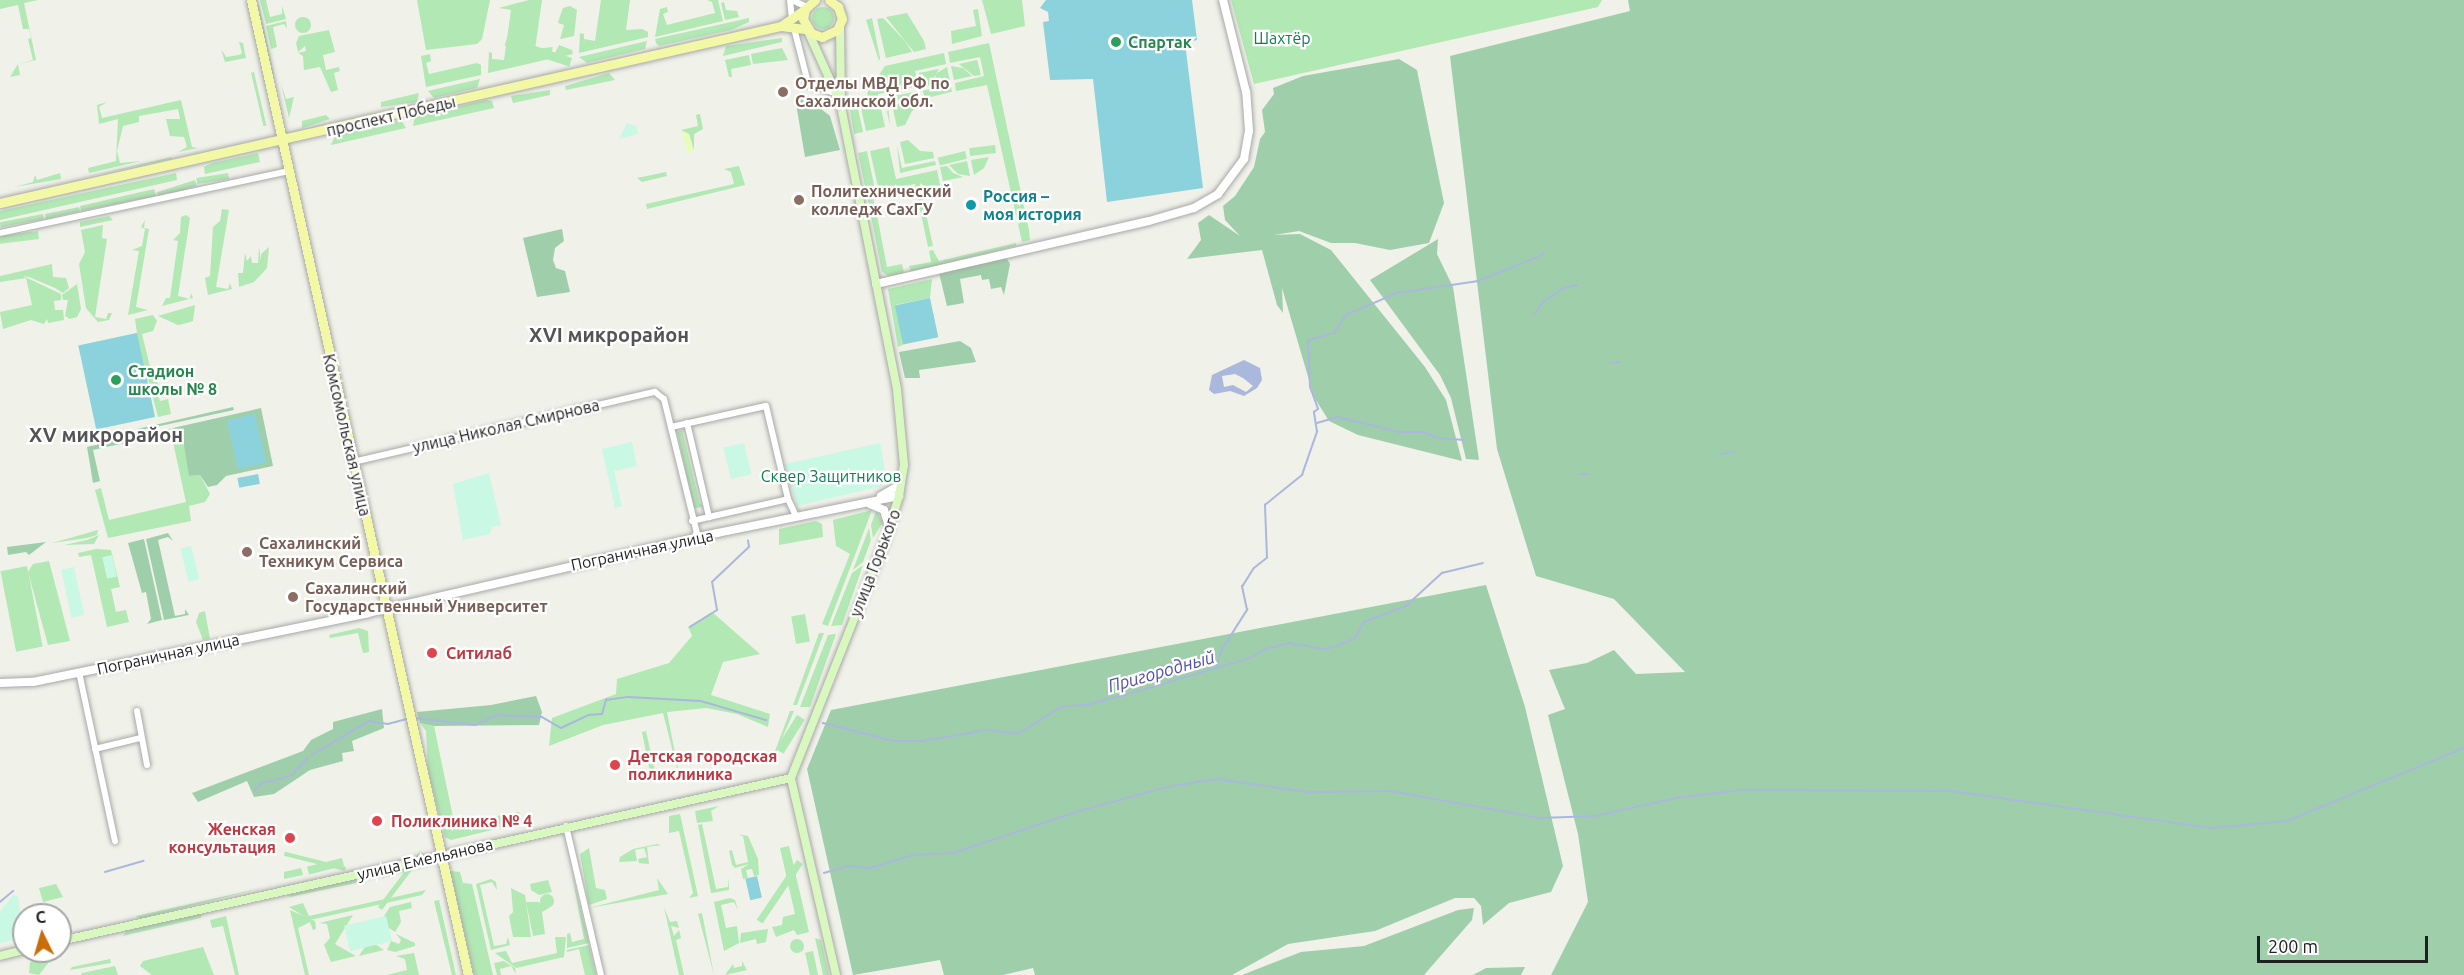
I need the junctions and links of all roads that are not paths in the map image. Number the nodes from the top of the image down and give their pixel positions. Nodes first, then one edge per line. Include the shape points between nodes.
1 (251, 0) edge
2 (791, 0) edge
3 (815, 0) edge
4 (829, 0) edge
5 (1223, 0) edge
6 (837, 4) edge
7 (805, 5) edge
8 (793, 23) junction
9 (840, 25) junction
10 (807, 30) junction
11 (836, 94) junction
12 (841, 106) junction
13 (282, 140) junction
14 (288, 171) junction
15 (0, 203) edge
16 (0, 233) edge
17 (876, 284) junction
18 (687, 423) junction
19 (671, 427) junction
20 (352, 462) junction
21 (900, 485) junction
22 (899, 496) junction
23 (788, 499) junction
24 (862, 503) junction
25 (796, 516) junction
26 (709, 517) junction
27 (692, 521) junction
28 (889, 529) junction
29 (698, 537) junction
30 (386, 607) junction
31 (79, 672) junction
32 (0, 683) edge
33 (137, 711) dead end
34 (140, 738) junction
35 (96, 749) junction
36 (147, 765) dead end
37 (791, 777) junction
38 (566, 826) junction
39 (115, 841) dead end
40 (441, 856) junction
41 (72, 938) edge
42 (468, 975) edge
43 (601, 975) edge
44 (836, 975) edge

1 - 13 main road, Комсомольская улица
2 - 7 street
2 - 8 street
3 - 7 main road
4 - 6 main road
5 - 17 street via 1246,92 1249,131 1244,159 1226,187 1209,201 1149,221
6 - 9 main road
7 - 8 main road
7 - 10 main road
8 - 10 main road, проспект Победы
8 - 11 street via 808,83
8 - 13 main road, проспект Победы
9 - 10 main road, проспект Победы via 828,36 816,36
9 - 12 main road, улица Горького
10 - 11 main road, улица Горького
11 - 12 main road, улица Горького
12 - 17 main road, улица Горького
13 - 14 main road, Комсомольская улица
13 - 15 main road, проспект Победы
14 - 16 street
14 - 20 main road, Комсомольская улица
17 - 21 main road, улица Горького via 903,439
18 - 19 street
18 - 23 street via 766,406
18 - 26 street
19 - 20 street, улица Николая Смирнова via 659,394
19 - 27 street
20 - 30 main road, Комсомольская улица
21 - 22 main road, улица Горького
21 - 24 street, Пограничная улица
22 - 24 street, Пограничная улица
22 - 28 main road, улица Горького
23 - 25 street
23 - 26 street
24 - 25 street, Пограничная улица
24 - 28 street via 881,507
25 - 29 street, Пограничная улица
26 - 27 street
27 - 29 street
28 - 37 main road, улица Горького
29 - 30 street, Пограничная улица
30 - 31 street, Пограничная улица
30 - 40 main road, Комсомольская улица
31 - 32 street, Пограничная улица via 33,682
31 - 35 street
33 - 34 street
34 - 35 street
34 - 36 street
35 - 39 street
37 - 38 main road, улица Емельянова
37 - 44 main road
38 - 40 main road, улица Емельянова
38 - 43 street
40 - 41 main road, улица Емельянова
40 - 42 main road, Комсомольская улица

